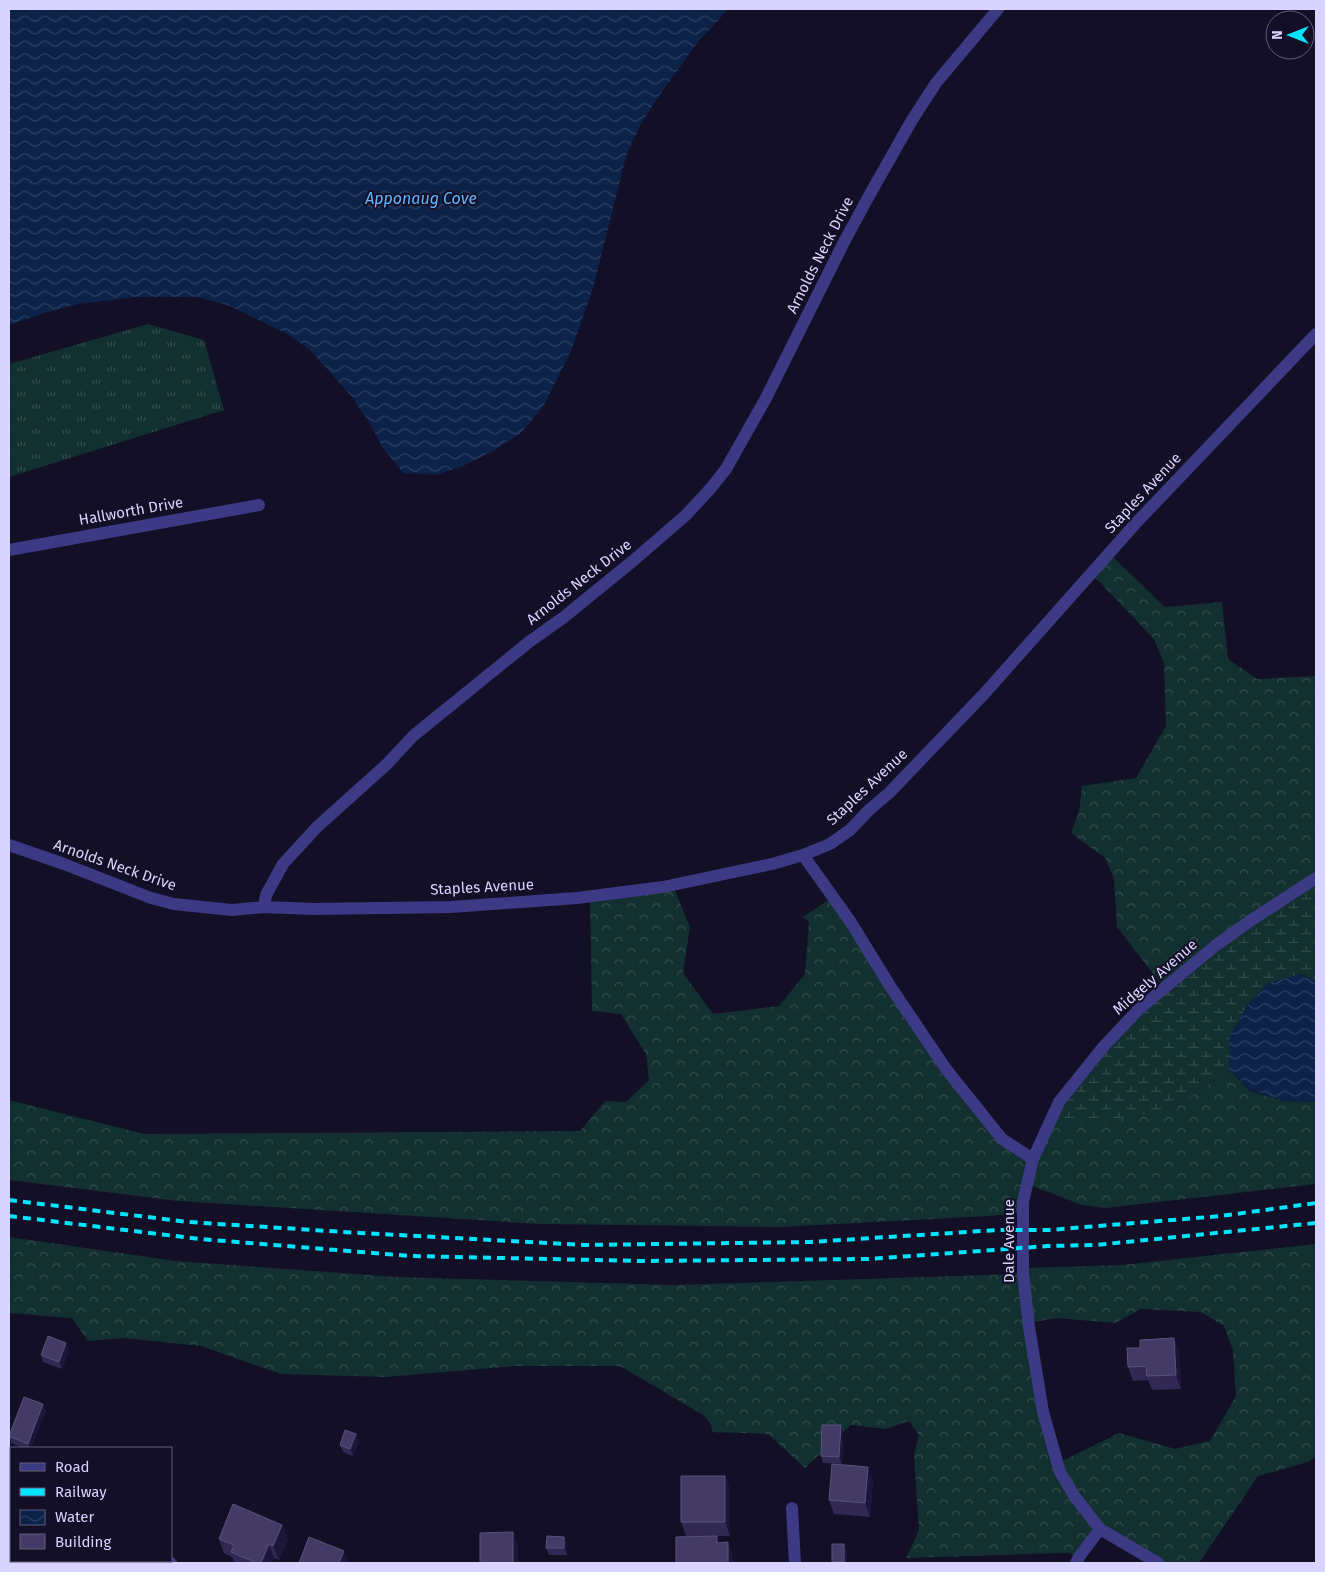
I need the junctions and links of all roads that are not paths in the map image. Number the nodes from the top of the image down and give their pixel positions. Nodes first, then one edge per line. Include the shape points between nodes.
1 (998, 9) edge
2 (1316, 334) edge
3 (259, 505) dead end
4 (9, 550) edge
5 (9, 845) edge
6 (804, 855) junction
7 (1316, 878) edge
8 (264, 907) junction
9 (1033, 1159) junction
10 (792, 1508) dead end
11 (1100, 1529) junction
12 (794, 1563) edge
13 (1076, 1563) edge
14 (1158, 1563) edge

1 - 8 street, Arnolds Neck Drive via 936,83 912,120 848,234 770,390 726,469 710,489 686,515 634,560 413,736 282,864 266,895
2 - 6 street, Staples Avenue via 1136,523 984,694 889,793 850,830 830,844
3 - 4 street, Hallworth Drive
5 - 8 street, Arnolds Neck Drive via 174,904 232,910
6 - 8 street, Staples Avenue via 664,886 576,898 451,907
6 - 9 street via 946,1068 1002,1139
7 - 9 street, Midgely Avenue via 1222,941 1139,1009 1059,1102
9 - 11 street, Dale Avenue via 1024,1202 1024,1273 1043,1412 1060,1472
10 - 12 street
11 - 13 street
11 - 14 street

